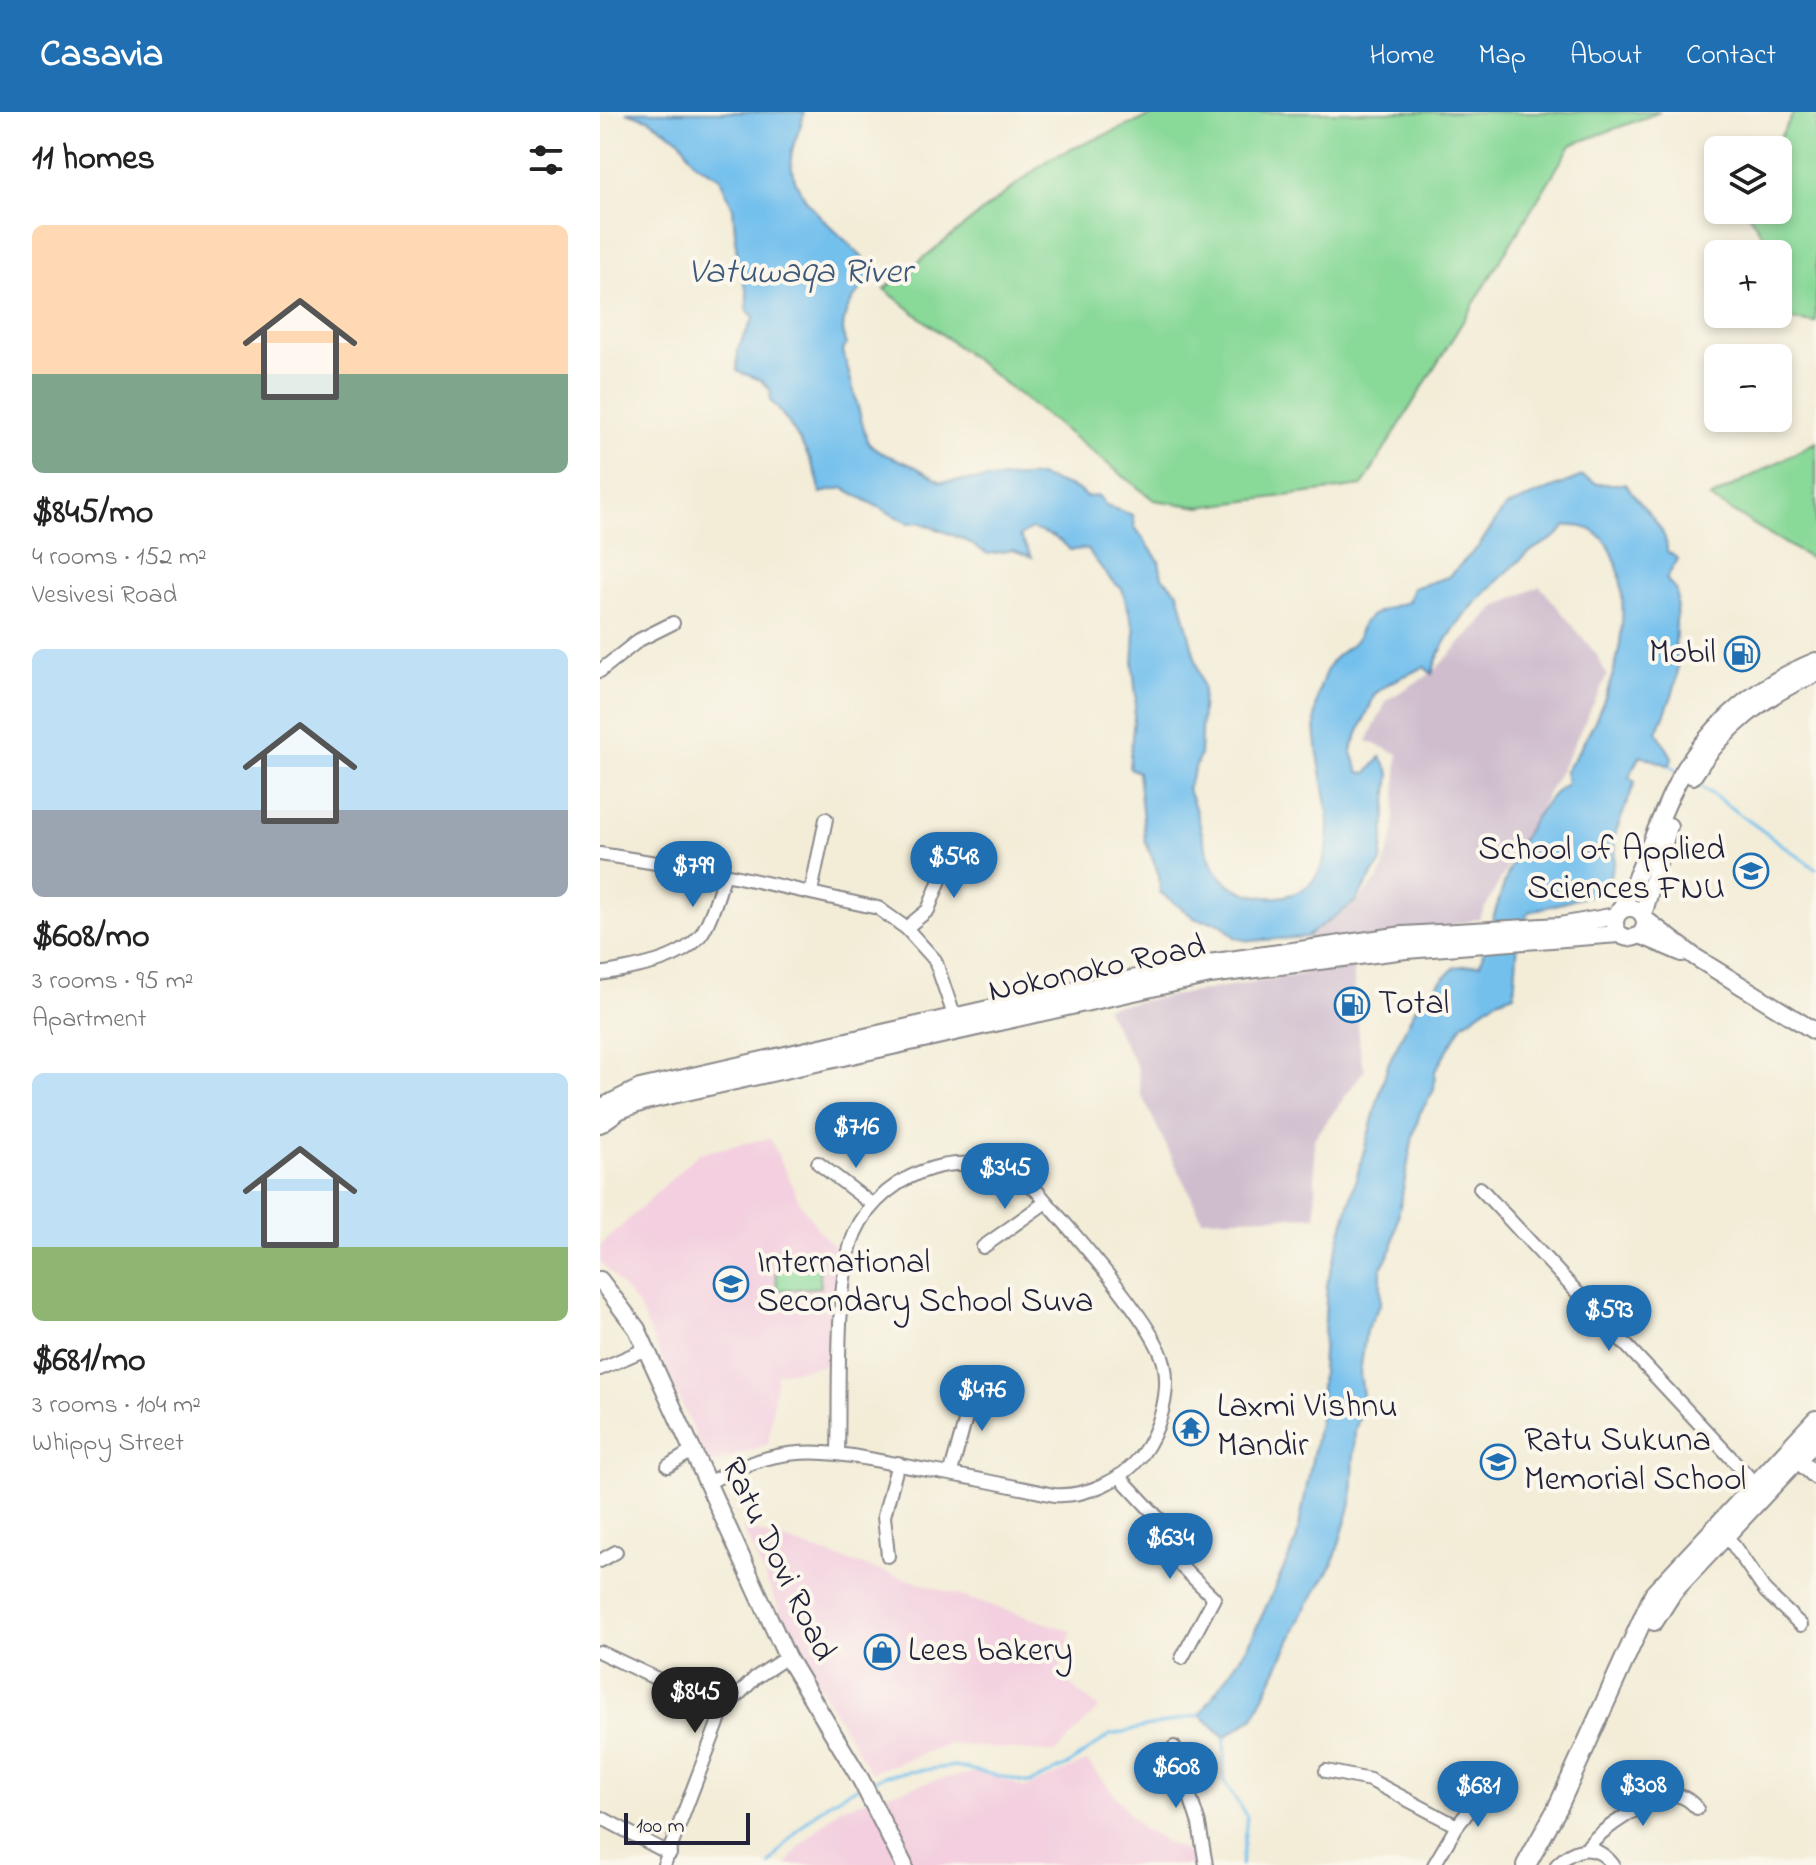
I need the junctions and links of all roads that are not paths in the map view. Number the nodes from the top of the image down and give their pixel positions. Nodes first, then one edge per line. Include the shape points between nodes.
1 (673, 623) dead end
2 (1816, 661) edge
3 (600, 671) edge
4 (1816, 674) edge
5 (826, 819) dead end
6 (956, 840) dead end
7 (600, 854) edge
8 (725, 874) junction
9 (811, 892) junction
10 (1617, 915) junction
11 (1642, 923) junction
12 (906, 928) junction
13 (1529, 934) junction
14 (1619, 934) junction
15 (600, 974) edge
16 (957, 1024) junction
17 (1816, 1032) edge
18 (600, 1108) edge
19 (600, 1124) edge
20 (818, 1163) dead end
21 (1480, 1188) dead end
22 (1046, 1202) junction
23 (873, 1205) junction
24 (983, 1247) dead end
25 (600, 1280) edge
26 (646, 1349) junction
27 (600, 1369) edge
28 (967, 1390) dead end
29 (1816, 1420) edge
30 (1816, 1439) edge
31 (692, 1451) junction
32 (838, 1452) junction
33 (1792, 1455) junction
34 (898, 1463) junction
35 (668, 1466) dead end
36 (951, 1472) junction
37 (1119, 1476) junction
38 (1816, 1476) edge
39 (706, 1484) junction
40 (1759, 1488) junction
41 (1725, 1533) junction
42 (616, 1552) dead end
43 (888, 1556) dead end
44 (600, 1561) edge
45 (1801, 1625) dead end
46 (600, 1652) edge
47 (787, 1657) junction
48 (1182, 1658) dead end
49 (723, 1710) junction
50 (1174, 1747) dead end
51 (1326, 1771) dead end
52 (1494, 1779) dead end
53 (1697, 1808) dead end
54 (600, 1817) edge
55 (1457, 1826) junction
56 (1587, 1848) junction
57 (667, 1860) edge
58 (904, 1865) edge
59 (1206, 1865) edge
60 (1434, 1865) edge
61 (1526, 1865) edge
62 (1538, 1865) edge
63 (1557, 1865) edge
64 (1613, 1865) edge

1 - 3 street via 639,640
2 - 10 main road via 1780,675 1739,705 1701,747 1671,795
4 - 11 main road via 1757,706 1698,768 1661,846
5 - 9 street
6 - 12 street via 928,910
7 - 8 street
8 - 9 street
8 - 15 street via 702,933 686,948
9 - 12 street via 878,908
10 - 11 main road via 1631,908
10 - 13 main road, Nokonoko Road
10 - 14 main road via 1614,926
11 - 14 main road via 1627,938
11 - 17 main road
12 - 16 street via 935,960
13 - 14 main road, Nokonoko Road
13 - 16 main road, Nokonoko Road via 1251,963
16 - 18 main road, Nokonoko Road via 640,1088
16 - 19 main road, Nokonoko Road via 630,1105
20 - 23 street
21 - 40 street
22 - 23 street via 1020,1177 990,1166 954,1163 905,1179
22 - 24 street
22 - 37 street via 1134,1311 1164,1360 1157,1426 1139,1459
23 - 32 street via 847,1255
25 - 26 main road, Ratu Dovi Road
26 - 27 street
26 - 31 main road, Ratu Dovi Road
28 - 36 street via 966,1418
29 - 33 highway
30 - 33 highway
31 - 35 street
31 - 39 main road, Ratu Dovi Road
32 - 34 street
32 - 39 street via 773,1456
33 - 38 main road
33 - 40 highway
34 - 36 street
34 - 43 street via 884,1516
36 - 37 street via 1054,1495 1076,1494
37 - 48 street via 1174,1535 1181,1566 1214,1598
39 - 47 main road, Ratu Dovi Road
40 - 41 highway
40 - 61 highway via 1654,1594 1557,1809
41 - 45 street via 1766,1592
41 - 62 highway via 1664,1602 1565,1820
42 - 44 street
46 - 49 street
47 - 49 street via 755,1678
47 - 58 main road, Ratu Dovi Road via 861,1780
49 - 57 street
50 - 59 street
51 - 55 street via 1370,1780
52 - 55 street
53 - 56 street via 1684,1798 1665,1796 1595,1837
54 - 57 street
55 - 60 street
56 - 63 street via 1573,1851
56 - 64 street via 1602,1853

